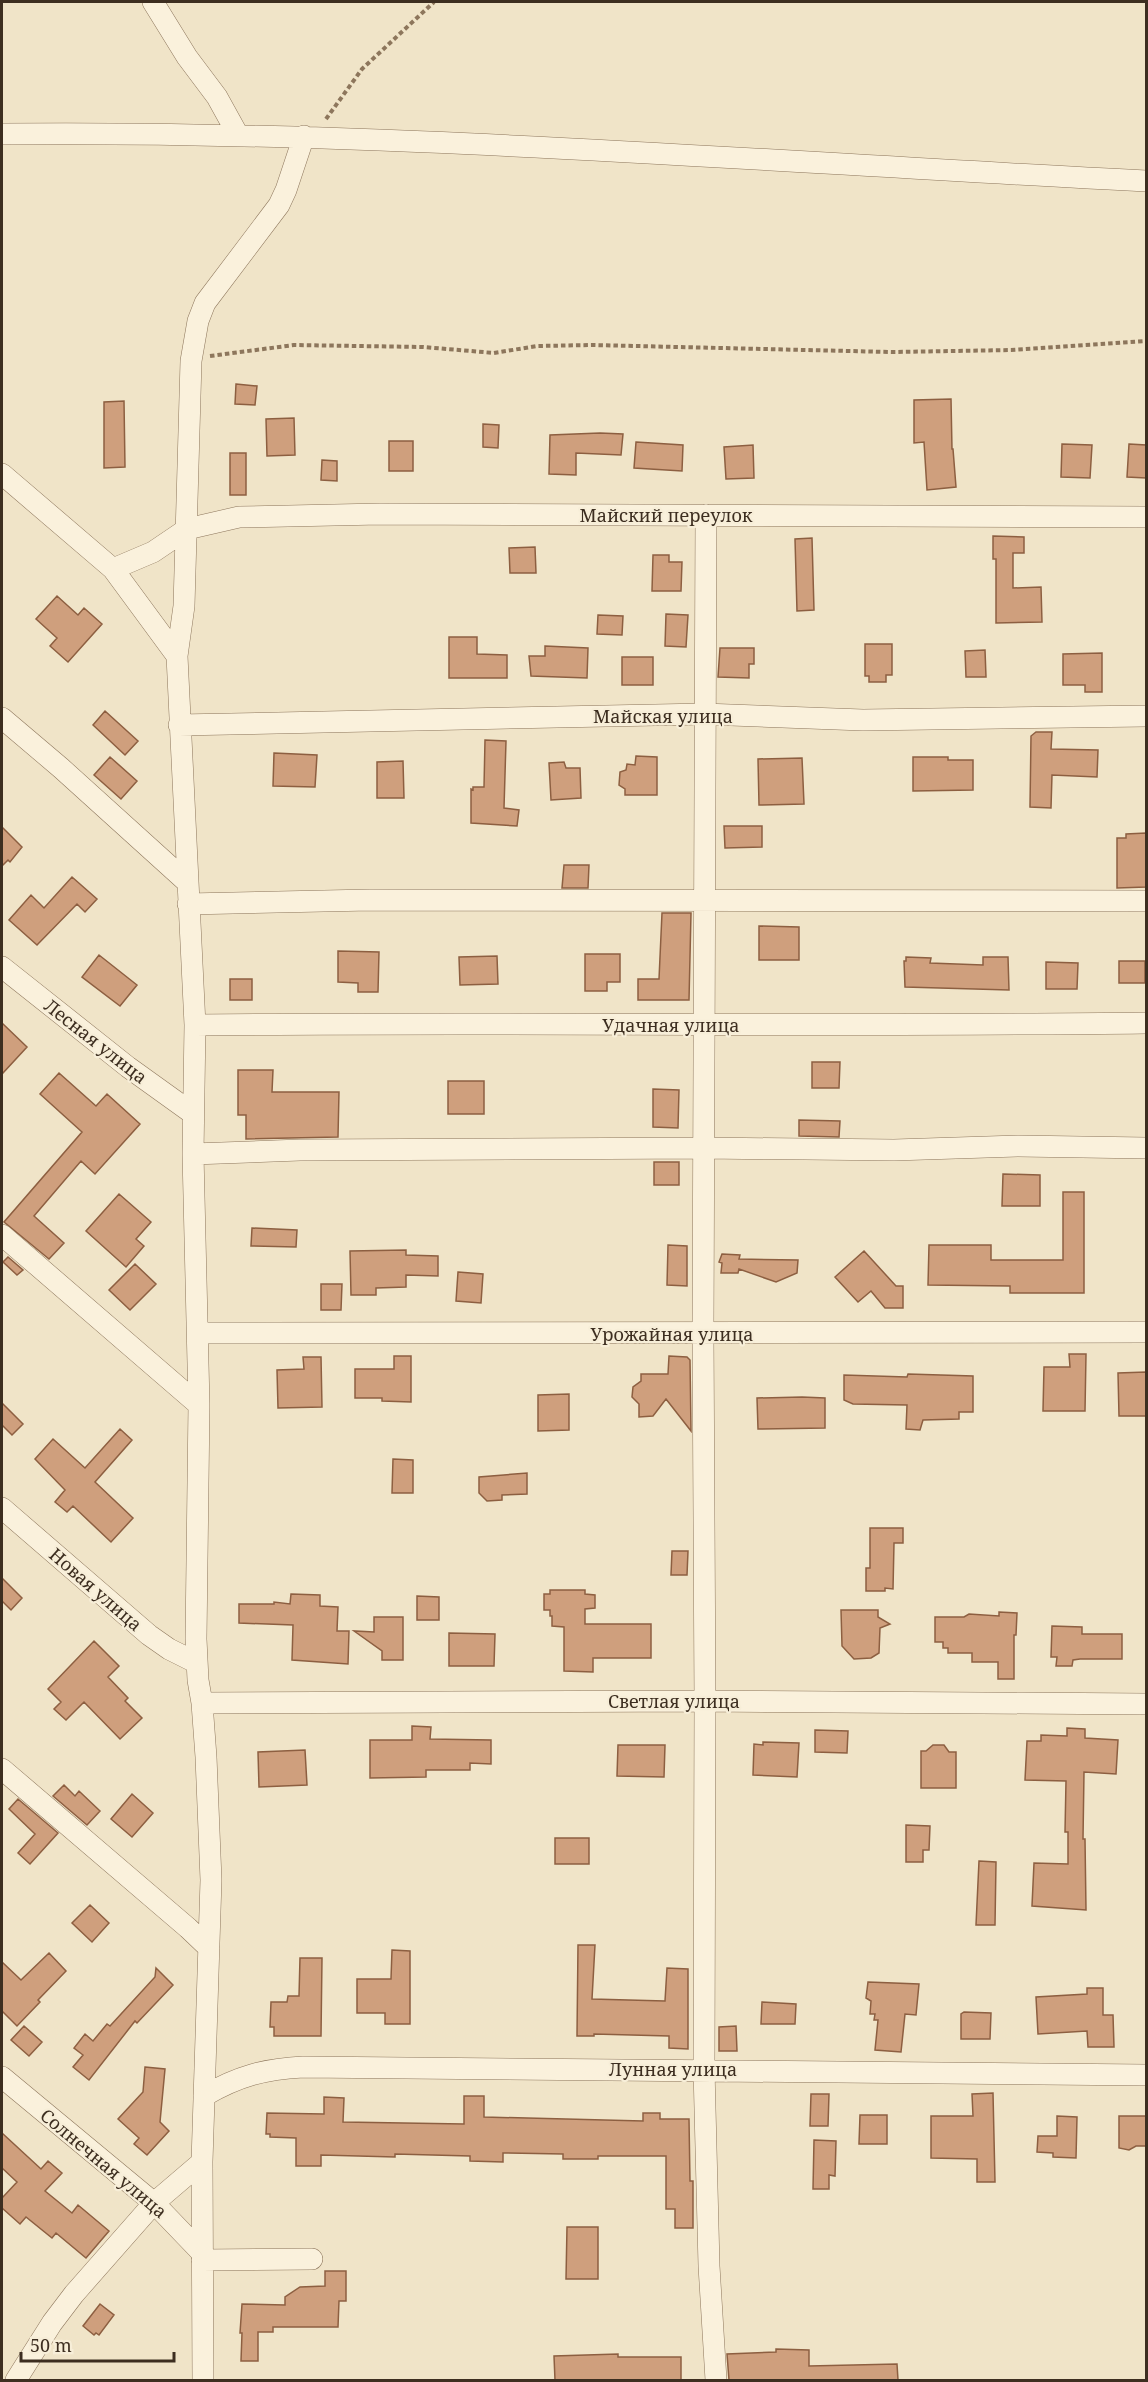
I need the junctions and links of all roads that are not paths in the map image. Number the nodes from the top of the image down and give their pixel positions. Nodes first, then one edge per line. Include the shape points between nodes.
1 (153, 2) edge
2 (2, 134) edge
3 (238, 135) junction
4 (309, 137) junction
5 (1146, 181) edge
6 (2, 474) edge
7 (706, 515) junction
8 (1146, 517) edge
9 (187, 529) junction
10 (113, 569) junction
11 (177, 656) junction
12 (704, 714) junction
13 (1146, 716) edge
14 (2, 718) edge
15 (179, 725) junction
16 (187, 882) junction
17 (705, 900) junction
18 (1146, 901) edge
19 (188, 904) junction
20 (2, 967) edge
21 (1146, 1023) edge
22 (705, 1024) junction
23 (195, 1025) junction
24 (192, 1113) junction
25 (704, 1148) junction
26 (1146, 1148) edge
27 (193, 1154) junction
28 (2, 1235) edge
29 (1146, 1332) edge
30 (198, 1333) junction
31 (703, 1334) junction
32 (199, 1405) junction
33 (2, 1508) edge
34 (197, 1663) junction
35 (705, 1701) junction
36 (202, 1703) junction
37 (1146, 1704) edge
38 (2, 1769) edge
39 (209, 1948) junction
40 (704, 2069) junction
41 (1146, 2074) edge
42 (2, 2077) edge
43 (204, 2096) junction
44 (202, 2162) junction
45 (154, 2203) junction
46 (202, 2257) junction
47 (312, 2259) dead end
48 (2, 2370) edge
49 (16, 2380) edge
50 (203, 2380) edge
51 (716, 2380) edge

1 - 3 street
2 - 3 street
3 - 4 street
4 - 5 street
4 - 9 street via 279,205 205,303 198,321 191,361
6 - 10 street
7 - 8 street, Майский переулок
7 - 9 street, Майский переулок via 239,517
7 - 12 street
9 - 10 street via 153,552
9 - 11 street via 183,624
10 - 11 street
11 - 15 street
12 - 13 street, Майская улица via 863,720
12 - 15 street, Майская улица
12 - 17 street
14 - 16 street
15 - 16 street
16 - 19 street
17 - 18 street
17 - 19 street
17 - 22 street
19 - 23 street
20 - 24 street, Лесная улица
21 - 22 street, Удачная улица
22 - 23 street, Удачная улица
22 - 25 street
23 - 24 street
24 - 27 street
25 - 26 street
25 - 27 street
25 - 31 street
27 - 30 street
28 - 32 street
29 - 31 street, Урожайная улица
30 - 31 street, Урожайная улица
30 - 32 street
31 - 35 street
32 - 34 street
33 - 34 street, Новая улица via 149,1635
34 - 36 street
35 - 36 street, Светлая улица
35 - 37 street, Светлая улица
35 - 40 street
36 - 39 street via 212,1880
38 - 39 street
39 - 43 street
40 - 41 street, Лунная улица
40 - 43 street, Лунная улица via 279,2068 223,2085
40 - 51 street
42 - 45 street, Солнечная улица
43 - 44 street
44 - 45 street
44 - 46 street
45 - 46 street, Солнечная улица
45 - 49 street via 61,2310
46 - 47 street
46 - 50 street
48 - 49 street

